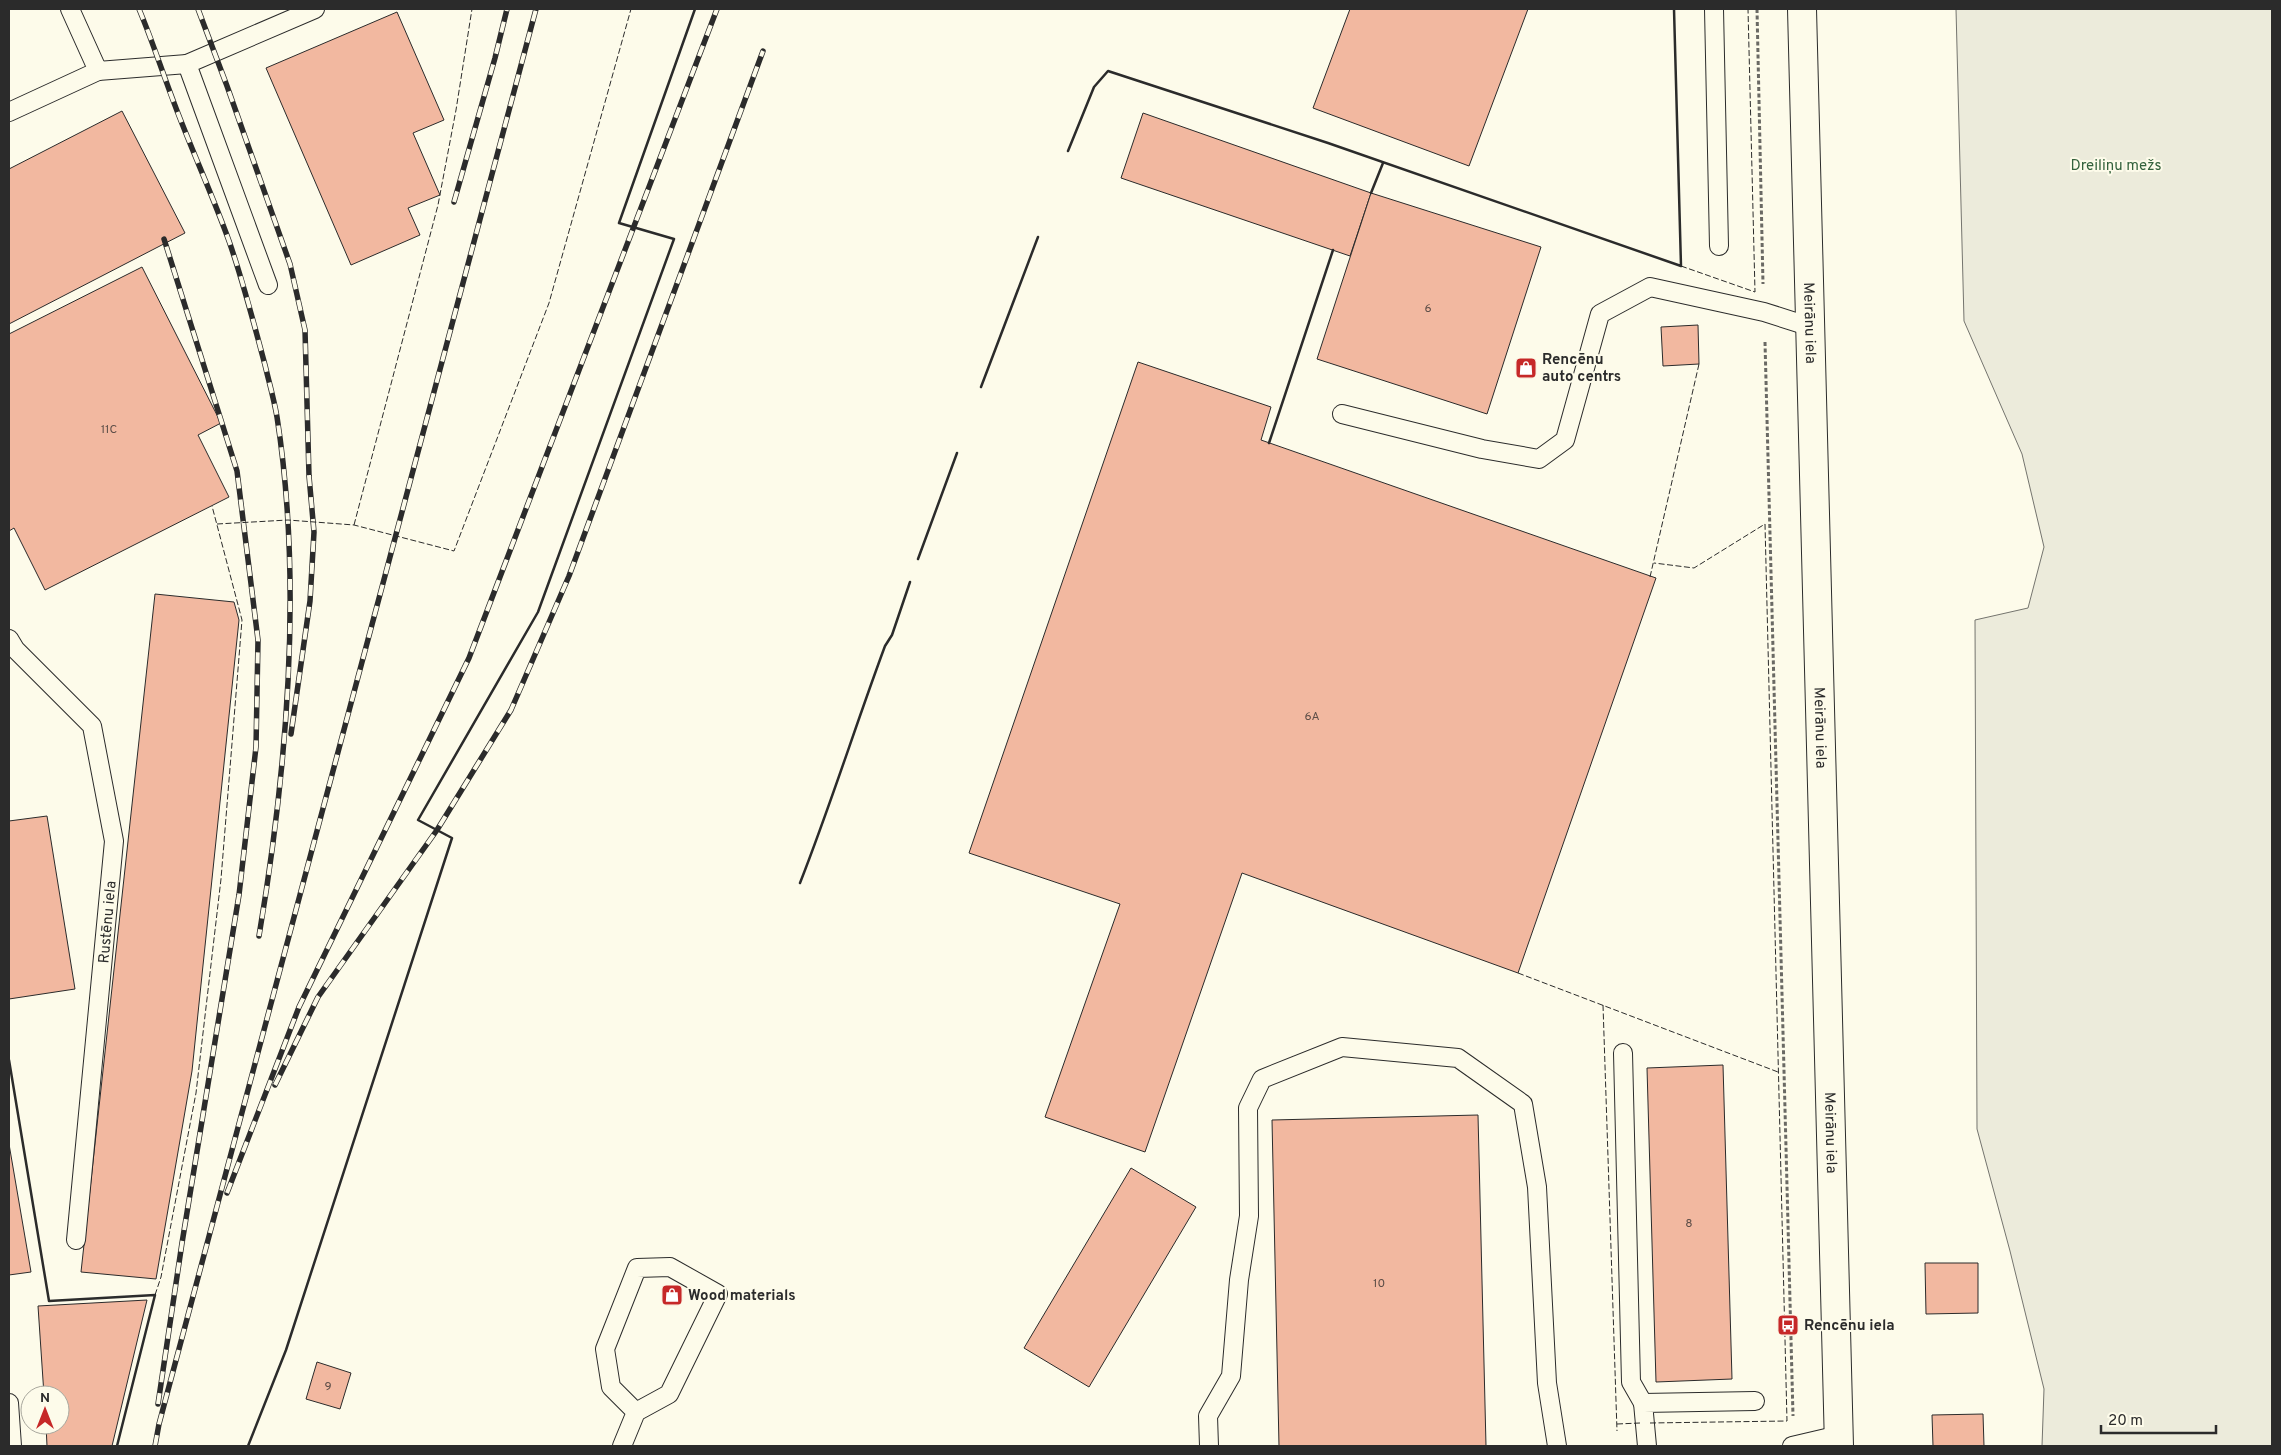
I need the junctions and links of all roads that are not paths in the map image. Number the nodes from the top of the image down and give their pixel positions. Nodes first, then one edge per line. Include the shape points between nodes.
1 (70, 9) edge
2 (315, 9) edge
3 (1714, 9) edge
4 (1802, 9) edge
5 (186, 64) junction
6 (98, 70) junction
7 (9, 112) edge
8 (1719, 246) dead end
9 (268, 285) dead end
10 (1810, 327) junction
11 (1342, 414) dead end
12 (9, 639) edge
13 (1622, 1052) dead end
14 (76, 1240) dead end
15 (1755, 1401) dead end
16 (9, 1403) edge
17 (1643, 1403) junction
18 (636, 1412) junction
19 (1839, 1440) edge
20 (12, 1446) edge
21 (622, 1446) edge
22 (1209, 1446) edge
23 (1557, 1446) edge
24 (1647, 1446) edge
25 (1793, 1446) edge

1 - 6 lane
2 - 5 lane
3 - 8 lane
4 - 10 street, Meirānu iela
5 - 6 lane
5 - 9 lane
6 - 7 lane
10 - 11 lane via 1764,312 1650,286 1600,314 1565,440 1539,459 1482,449
10 - 19 street, Meirānu iela
12 - 14 lane, Rustēnu iela via 15,649 92,726 114,841
13 - 17 lane via 1631,1382
15 - 17 lane
16 - 20 lane
17 - 24 lane
18 - 18 lane via 669,1394 718,1294 670,1267 637,1268 606,1349 611,1387
18 - 21 lane
19 - 25 lane
22 - 23 lane via 1208,1416 1230,1376 1249,1216 1248,1108 1262,1079 1342,1047 1458,1058 1523,1104 1537,1187 1547,1383

